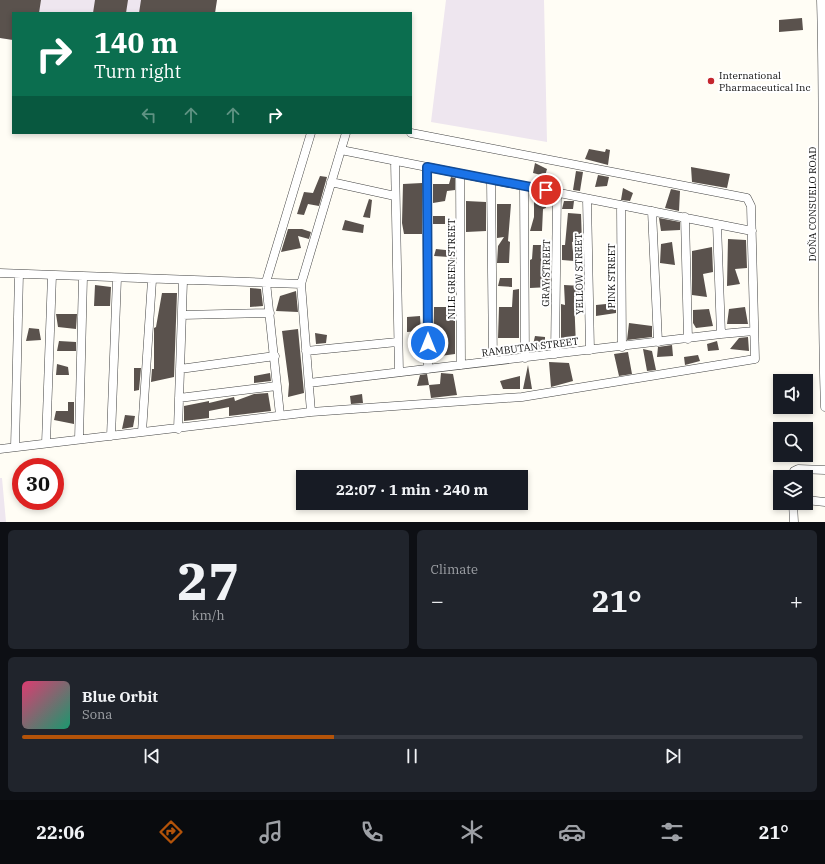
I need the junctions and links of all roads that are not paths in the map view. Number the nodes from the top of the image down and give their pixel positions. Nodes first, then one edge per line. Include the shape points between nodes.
1 (821, 0) edge
2 (412, 133) edge
3 (312, 134) edge
4 (346, 134) edge
5 (341, 150) junction
6 (395, 161) junction
7 (427, 167) junction
8 (460, 174) junction
9 (491, 180) junction
10 (331, 182) junction
11 (524, 186) junction
12 (557, 192) junction
13 (395, 196) junction
14 (587, 199) junction
15 (621, 205) junction
16 (652, 211) junction
17 (685, 218) junction
18 (717, 224) junction
19 (752, 230) junction
20 (0, 273) edge
21 (19, 274) junction
22 (52, 275) junction
23 (83, 277) junction
24 (116, 278) junction
25 (152, 280) junction
26 (184, 281) junction
27 (266, 282) junction
28 (301, 284) junction
29 (270, 313) junction
30 (182, 315) junction
31 (754, 331) junction
32 (721, 334) junction
33 (824, 336) edge
34 (688, 339) junction
35 (397, 342) junction
36 (658, 342) junction
37 (622, 347) junction
38 (590, 350) junction
39 (306, 351) junction
40 (555, 354) junction
41 (275, 356) junction
42 (525, 358) junction
43 (493, 361) junction
44 (461, 365) junction
45 (180, 369) junction
46 (428, 369) junction
47 (399, 372) junction
48 (309, 383) junction
49 (277, 386) junction
50 (179, 398) junction
51 (825, 407) edge
52 (311, 412) junction
53 (280, 415) junction
54 (178, 429) junction
55 (142, 432) junction
56 (111, 436) junction
57 (79, 439) junction
58 (46, 443) junction
59 (15, 447) junction
60 (0, 449) edge
61 (796, 470) edge
62 (825, 470) edge
63 (813, 501) edge
64 (825, 502) edge
65 (793, 510) edge
66 (794, 522) edge

1 - 33 street, DOÑA CONSUELO ROAD
2 - 19 street via 632,177 743,196 751,206
3 - 27 street
4 - 5 street
5 - 6 street
5 - 10 street
6 - 7 street
6 - 13 street
7 - 8 street
7 - 46 street
8 - 9 street
8 - 44 street, NILE GREEN STREET
9 - 11 street
9 - 43 street
10 - 13 street
10 - 28 street
11 - 12 street
11 - 42 street
12 - 14 street
12 - 40 street, GRAY STREET
13 - 35 street
14 - 15 street
14 - 38 street, YELLOW STREET
15 - 16 street
15 - 37 street, PINK STREET
16 - 17 street
16 - 36 street
17 - 18 street
17 - 34 street
18 - 19 street
18 - 32 street
19 - 31 street
20 - 21 street
21 - 22 street
21 - 59 street
22 - 23 street
22 - 58 street
23 - 24 street
23 - 57 street
24 - 25 street
24 - 56 street
25 - 26 street
25 - 55 street
26 - 27 street
26 - 30 street
27 - 28 street
27 - 29 street
28 - 39 street
29 - 30 street
29 - 41 street
30 - 45 street
31 - 32 street, RAMBUTAN STREET
31 - 52 street via 755,359 522,397
32 - 34 street, RAMBUTAN STREET
33 - 51 street, DOÑA CONSUELO ROAD
34 - 36 street, RAMBUTAN STREET
35 - 39 street
35 - 47 street
36 - 37 street, RAMBUTAN STREET
37 - 38 street, RAMBUTAN STREET
38 - 40 street, RAMBUTAN STREET
39 - 48 street
40 - 42 street, RAMBUTAN STREET
41 - 45 street
41 - 49 street
42 - 43 street, RAMBUTAN STREET
43 - 44 street, RAMBUTAN STREET
44 - 46 street, RAMBUTAN STREET
45 - 50 street
46 - 47 street, RAMBUTAN STREET
47 - 48 street, RAMBUTAN STREET
48 - 52 street
49 - 50 street
49 - 53 street
50 - 54 street
52 - 53 street
53 - 54 street
54 - 55 street
55 - 56 street
56 - 57 street
57 - 58 street
58 - 59 street
59 - 60 street
61 - 62 street
63 - 64 street
65 - 66 street

